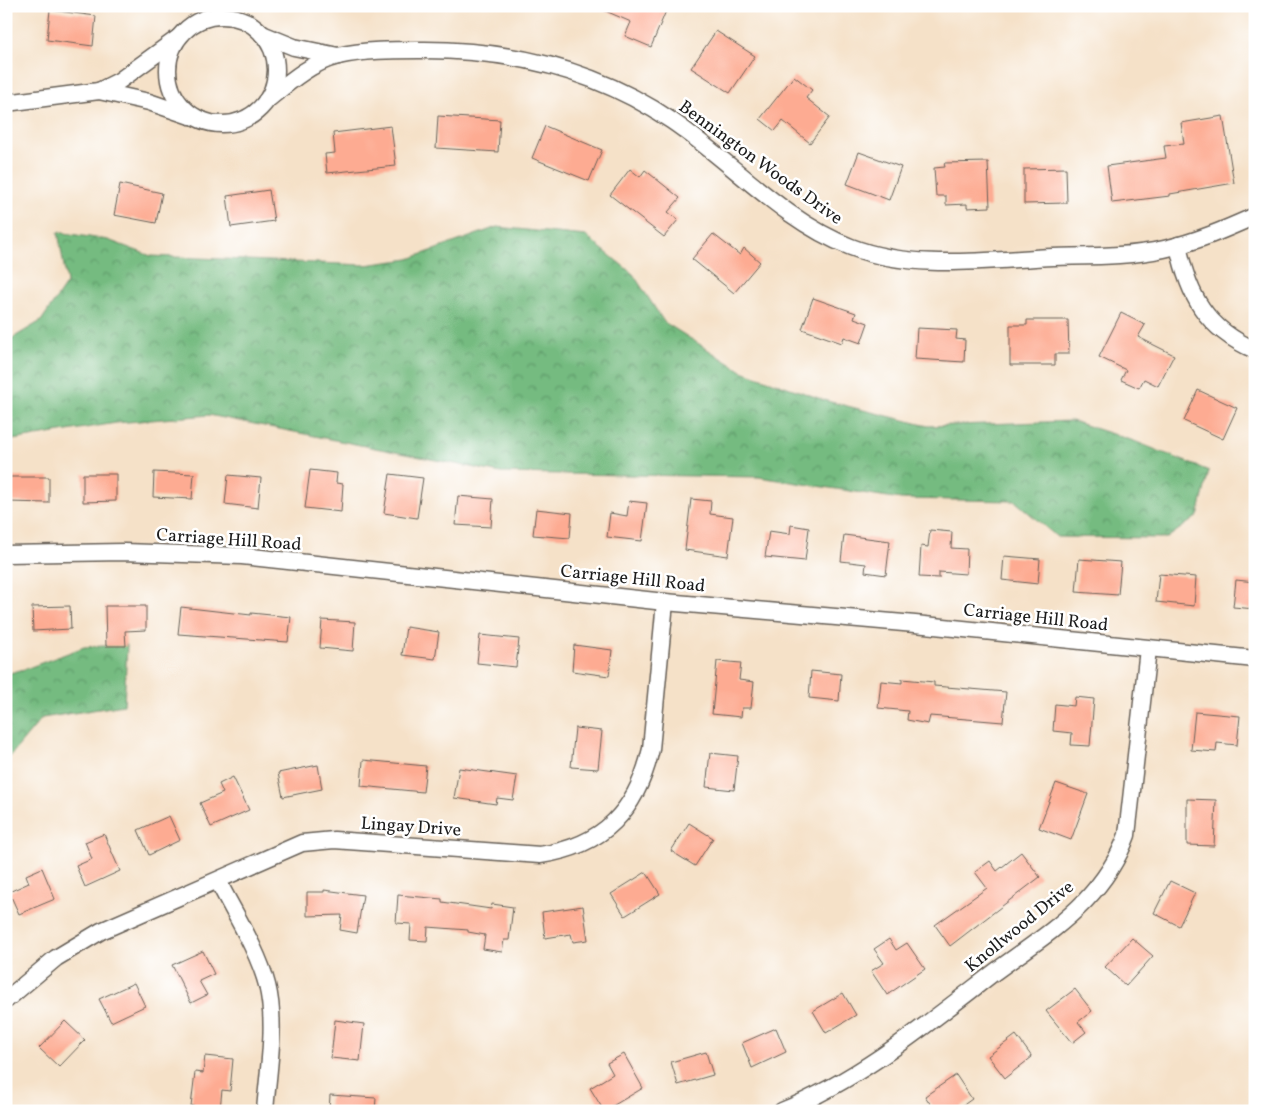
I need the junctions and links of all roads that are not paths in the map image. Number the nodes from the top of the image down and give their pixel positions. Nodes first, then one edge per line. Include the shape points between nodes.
1 (262, 34) junction
2 (182, 35) junction
3 (338, 56) junction
4 (99, 91) junction
5 (266, 101) junction
6 (6, 103) edge
7 (200, 120) junction
8 (1255, 216) edge
9 (1178, 245) junction
10 (1255, 350) edge
11 (6, 554) edge
12 (664, 602) junction
13 (1148, 649) junction
14 (1255, 659) edge
15 (218, 880) junction
16 (6, 1000) edge
17 (265, 1111) edge
18 (782, 1111) edge

1 - 2 street, Bennington Woods Drive via 242,20 218,17 196,24
1 - 3 street, Bennington Woods Drive via 294,47
1 - 5 street, Bennington Woods Drive via 276,65 275,83
2 - 4 street, Bennington Woods Drive
2 - 7 street, Bennington Woods Drive via 170,57 171,85 183,107
3 - 5 street, Bennington Woods Drive via 296,77
3 - 9 street, Bennington Woods Drive via 405,50 484,52 533,60 582,74 670,120 818,231 869,253 918,260 981,260 1137,253
4 - 6 street, Bennington Woods Drive
4 - 7 street, Bennington Woods Drive via 149,102
5 - 7 street, Bennington Woods Drive via 254,114 238,122 222,124
8 - 9 street, Bennington Woods Drive
9 - 10 street via 1187,282 1199,306 1230,337
11 - 12 street, Carriage Hill Road via 124,552 242,556
12 - 13 street, Carriage Hill Road
12 - 15 street, Lingay Drive via 647,768 626,809 594,838 566,850 540,855 311,840
13 - 14 street, Carriage Hill Road
13 - 18 street, Knollwood Drive via 1128,835 1101,883 1066,918 909,1038 853,1074
15 - 16 street, Lingay Drive via 101,931 56,958
15 - 17 street via 267,984 270,1032

